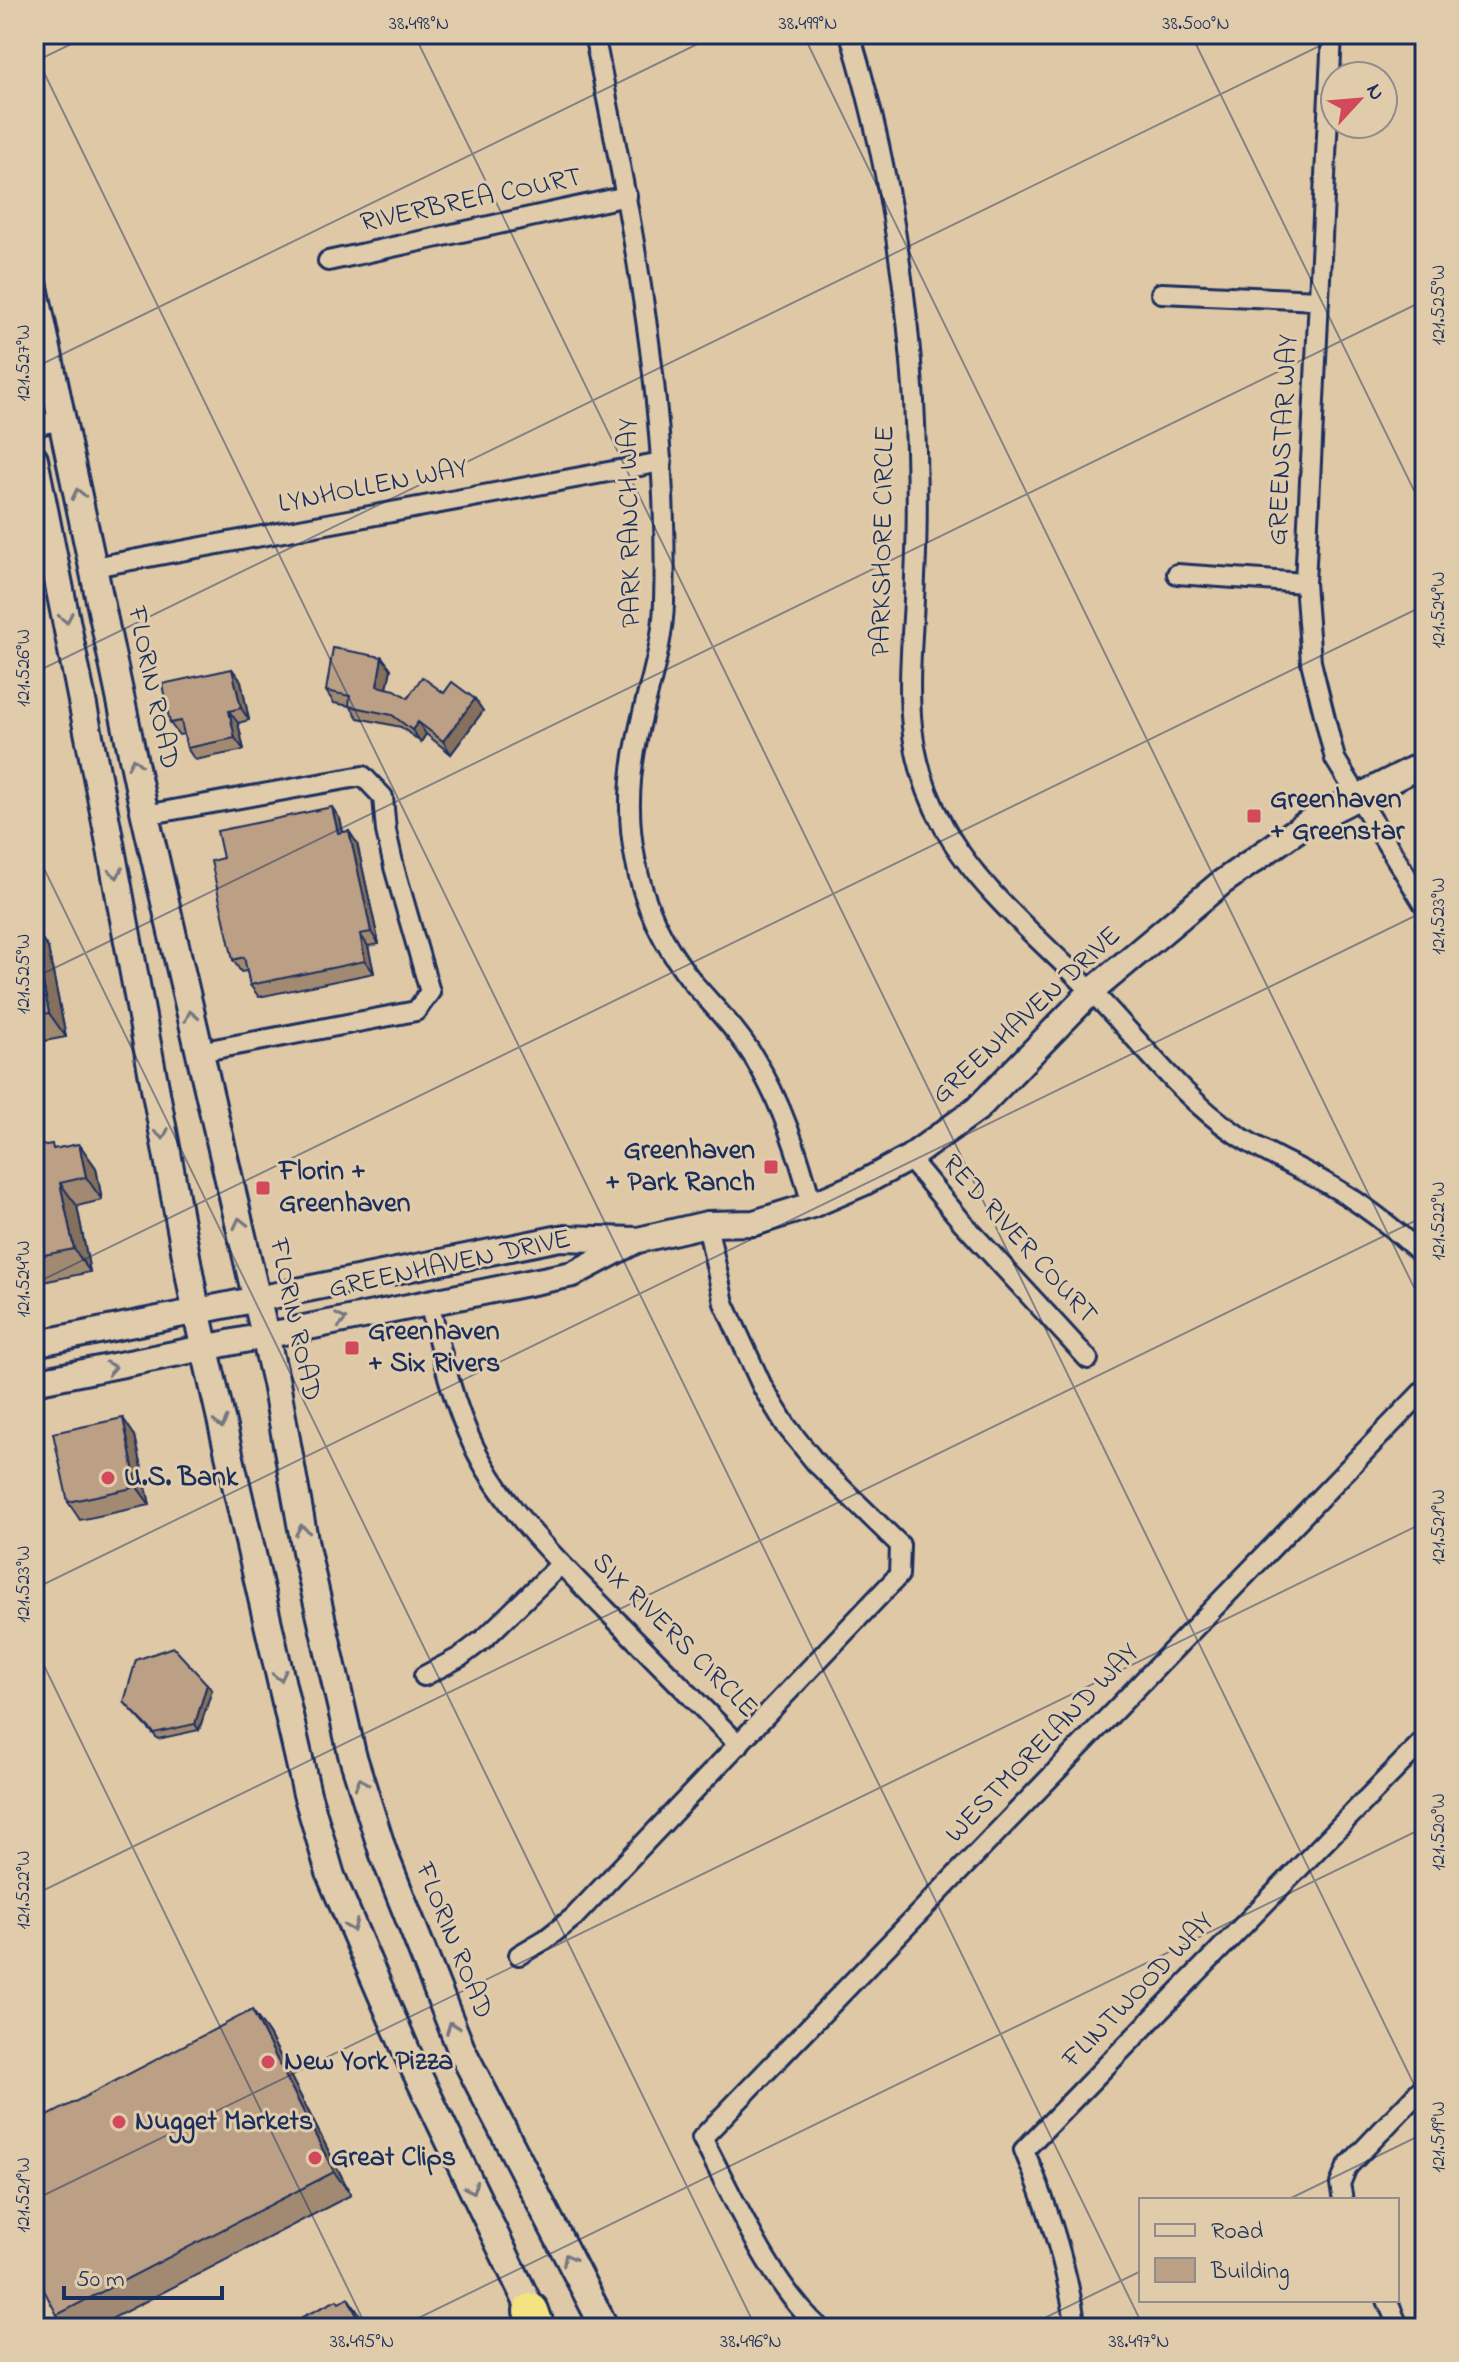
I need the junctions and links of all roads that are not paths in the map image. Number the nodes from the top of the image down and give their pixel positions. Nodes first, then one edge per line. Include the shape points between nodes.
1 (594, 34) edge
2 (850, 34) edge
3 (1332, 34) edge
4 (627, 196) junction
5 (328, 261) dead end
6 (34, 287) edge
7 (1161, 293) dead end
8 (1319, 300) junction
9 (62, 420) junction
10 (34, 426) edge
11 (34, 459) edge
12 (662, 462) junction
13 (94, 567) junction
14 (1177, 574) dead end
15 (1305, 583) junction
16 (1425, 763) edge
17 (1356, 796) junction
18 (145, 815) junction
19 (1425, 906) edge
20 (1092, 991) junction
21 (199, 1052) junction
22 (909, 1158) junction
23 (812, 1205) junction
24 (707, 1224) junction
25 (638, 1240) junction
26 (1425, 1257) edge
27 (257, 1299) junction
28 (429, 1302) junction
29 (196, 1310) junction
30 (265, 1335) junction
31 (34, 1344) edge
32 (204, 1347) junction
33 (1088, 1359) dead end
34 (34, 1382) edge
35 (1425, 1389) edge
36 (561, 1564) junction
37 (424, 1676) dead end
38 (1425, 1739) edge
39 (739, 1745) junction
40 (519, 1955) dead end
41 (1425, 2085) edge
42 (1343, 2198) edge
43 (1388, 2302) edge
44 (536, 2322) edge
45 (605, 2328) edge
46 (820, 2328) edge
47 (1076, 2328) edge
48 (1399, 2328) edge

1 - 4 street, PARK RANCH WAY
2 - 20 street, PARKSHORE CIRCLE via 877,137 906,312 917,489 908,700 918,767 929,799 963,857
3 - 8 street, GREENSTAR WAY
4 - 5 street, RIVERBREA COURT
4 - 12 street, PARK RANCH WAY via 644,292
6 - 9 main road, FLORIN ROAD
7 - 8 street, GREENSTAR WAY
8 - 15 street, GREENSTAR WAY
9 - 10 street
13 -> 9 main road, FLORIN ROAD
11 -> 29 main road
12 - 13 street, LYNHOLLEN WAY
12 - 23 street, PARK RANCH WAY via 664,605 655,672 631,773 634,857 648,905 670,949 767,1080 786,1120
18 -> 13 main road, FLORIN ROAD
14 - 15 street, GREENSTAR WAY
15 - 17 street, GREENSTAR WAY via 1321,708 1335,759
16 - 17 street, GREENHAVEN DRIVE
17 - 19 street, GREENSTAR WAY
17 - 20 street, GREENHAVEN DRIVE via 1263,851
21 -> 18 main road, FLORIN ROAD
18 - 21 street via 363,776 383,797 394,867 430,992 416,1011
20 - 22 street, GREENHAVEN DRIVE via 977,1109
20 - 26 street, PARKSHORE CIRCLE via 1207,1112 1262,1150 1361,1205
27 -> 21 main road, FLORIN ROAD
22 - 23 street, GREENHAVEN DRIVE
22 - 33 street, RED RIVER COURT
23 - 24 street, GREENHAVEN DRIVE via 754,1223
24 - 25 street, GREENHAVEN DRIVE
24 - 39 street, SIX RIVERS CIRCLE via 724,1303 763,1388 816,1463 900,1545 899,1575
25 - 27 street, GREENHAVEN DRIVE via 560,1238
25 - 28 street, GREENHAVEN DRIVE via 573,1274
27 - 29 street, GREENHAVEN DRIVE
27 - 30 main road, FLORIN ROAD
30 -> 28 street, GREENHAVEN DRIVE
28 - 36 street, SIX RIVERS CIRCLE via 444,1366 474,1447 499,1491
29 - 31 street, GREENHAVEN DRIVE
29 - 32 main road
30 - 32 street, GREENHAVEN DRIVE
45 -> 30 main road, FLORIN ROAD via 461,2049 383,1852 352,1754 325,1640
34 -> 32 street, GREENHAVEN DRIVE
32 -> 44 main road via 307,1794 331,1876 408,2055
35 - 46 street, WESTMORELAND WAY via 702,2138 777,2277
36 - 37 street via 485,1638
36 - 39 street, SIX RIVERS CIRCLE
38 - 47 street, FLINTWOOD WAY via 1024,2150 1057,2233
39 - 40 street via 574,1917
41 - 42 street via 1347,2167 1340,2184
43 - 48 street

